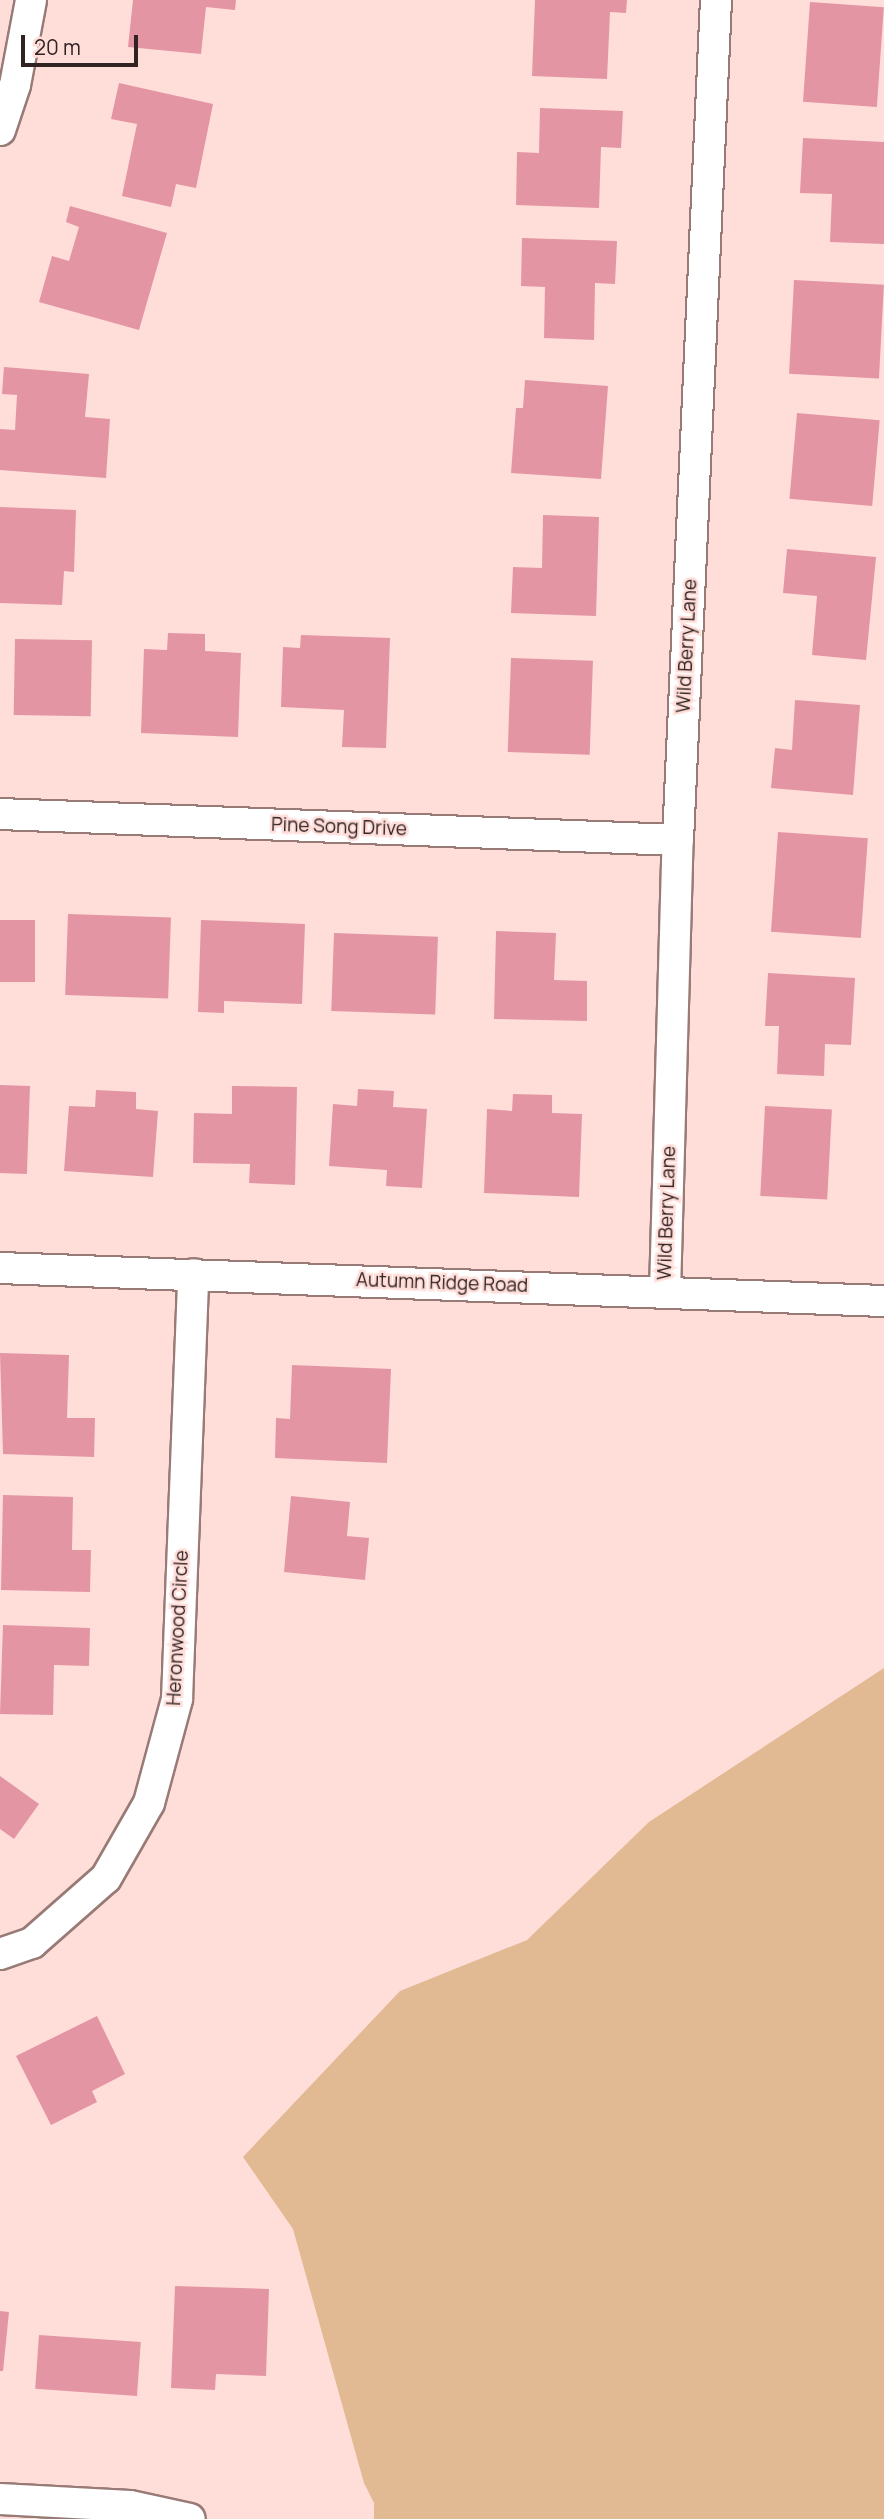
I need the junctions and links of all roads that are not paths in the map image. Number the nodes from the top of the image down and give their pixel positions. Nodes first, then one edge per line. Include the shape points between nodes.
1 (31, 0) edge
2 (716, 0) edge
3 (0, 130) edge
4 (0, 814) edge
5 (678, 840) junction
6 (0, 1268) edge
7 (193, 1274) junction
8 (665, 1292) junction
9 (884, 1301) edge
10 (0, 1954) edge
11 (0, 2500) edge
12 (190, 2519) edge

1 - 3 street via 15,85
2 - 5 street, Wild Berry Lane
4 - 5 street, Pine Song Drive
5 - 8 street, Wild Berry Lane
6 - 7 street, Autumn Ridge Road
7 - 8 street, Autumn Ridge Road
7 - 10 street, Heronwood Circle via 177,1699 149,1803 106,1878 32,1943
8 - 9 street, Autumn Ridge Road
11 - 12 street via 130,2506

